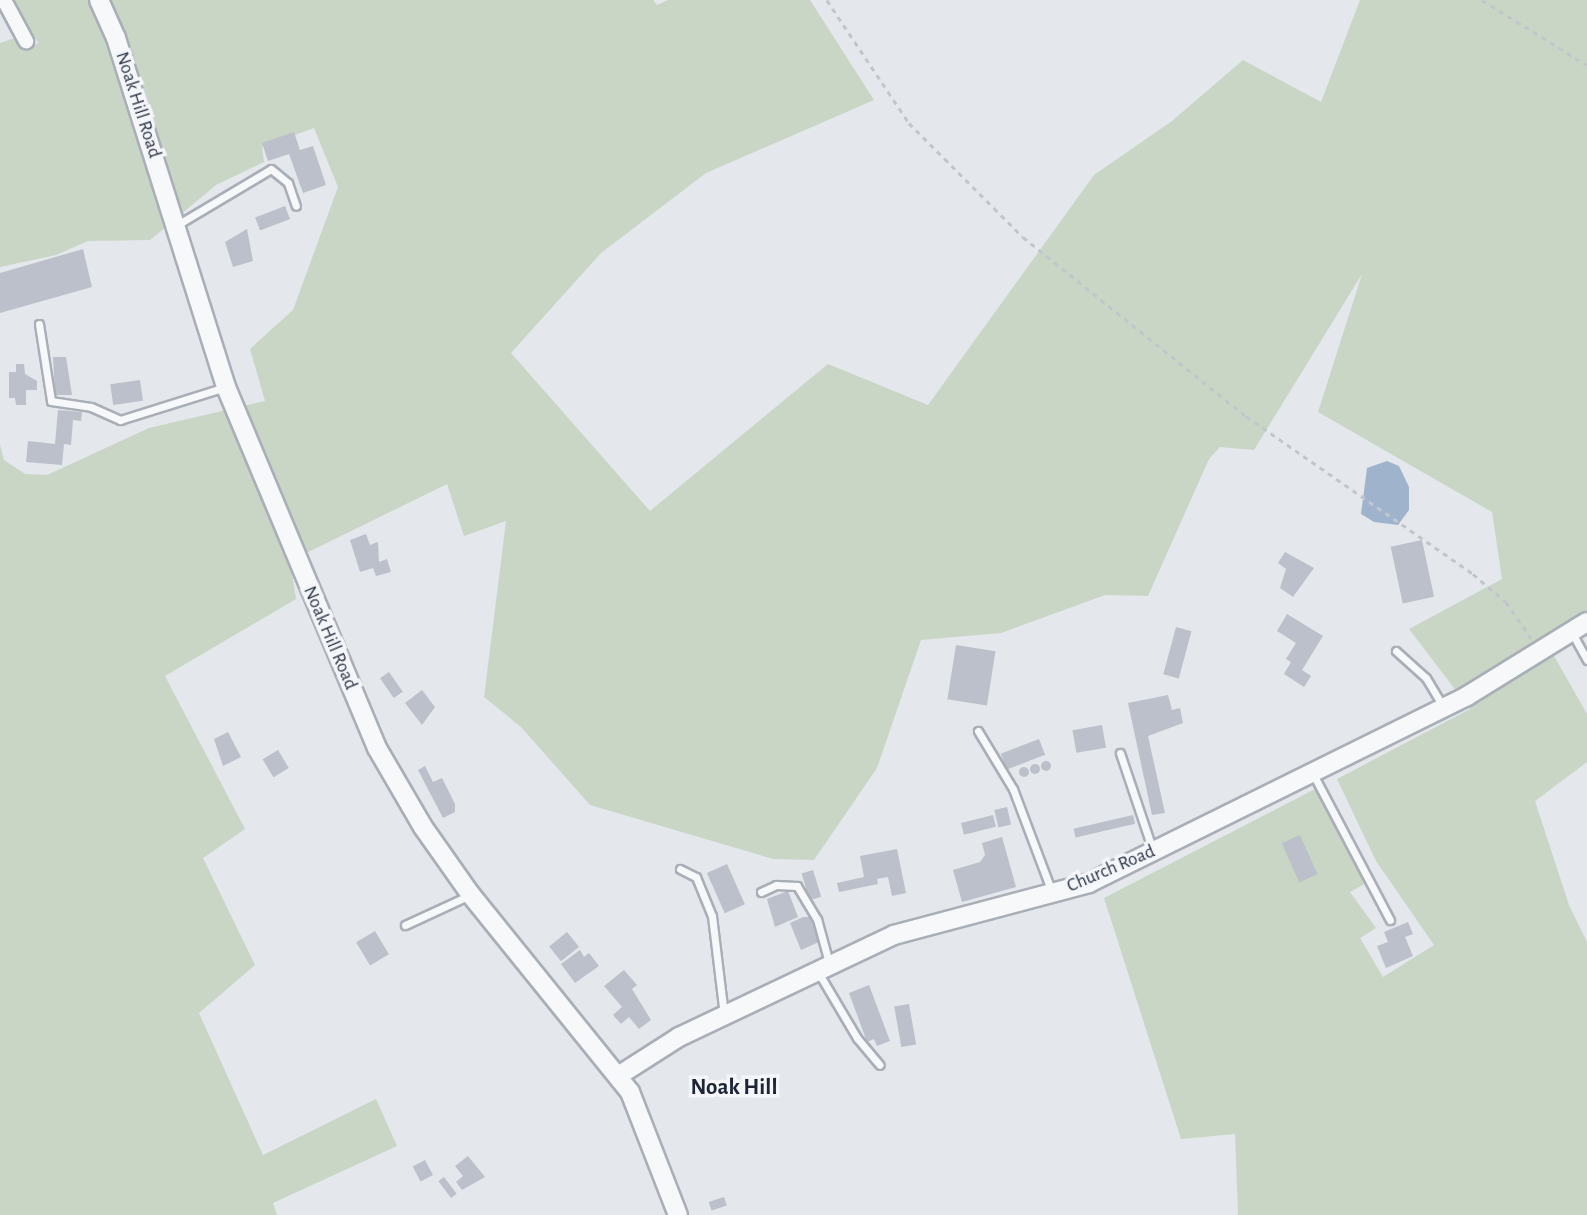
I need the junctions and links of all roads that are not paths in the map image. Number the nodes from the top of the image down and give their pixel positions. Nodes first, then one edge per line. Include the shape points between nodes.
1 (4, 0) edge
2 (99, 0) edge
3 (26, 41) dead end
4 (296, 206) dead end
5 (177, 225) junction
6 (39, 324) dead end
7 (226, 387) junction
8 (1587, 622) edge
9 (1572, 633) junction
10 (1396, 651) dead end
11 (1587, 660) edge
12 (1443, 707) junction
13 (978, 731) dead end
14 (1120, 754) dead end
15 (1313, 774) junction
16 (1154, 852) junction
17 (680, 869) dead end
18 (761, 892) dead end
19 (1052, 893) junction
20 (471, 895) junction
21 (1390, 920) dead end
22 (405, 925) dead end
23 (823, 965) junction
24 (724, 1015) junction
25 (880, 1065) dead end
26 (618, 1076) junction
27 (678, 1215) edge

1 - 3 street
2 - 5 street, Noak Hill Road via 116,38
4 - 5 lane via 288,183 271,169
5 - 7 street, Noak Hill Road
6 - 7 lane via 51,401 91,407 120,420
7 - 20 street, Noak Hill Road via 377,747 423,827
8 - 9 street, Church Road
9 - 11 lane
9 - 12 street, Church Road
10 - 12 lane via 1426,678
12 - 15 street, Church Road
13 - 19 lane via 1013,789
14 - 16 lane
15 - 16 street, Church Road
15 - 21 lane
16 - 19 street, Church Road via 1088,883
17 - 24 lane via 696,877 712,916
18 - 23 lane via 776,885 797,886 817,919
19 - 23 street, Church Road via 894,935
20 - 22 lane
20 - 26 street, Noak Hill Road
23 - 24 street, Church Road
23 - 25 lane via 857,1038
24 - 26 street, Church Road
26 - 27 street, Noak Hill Road via 630,1092

